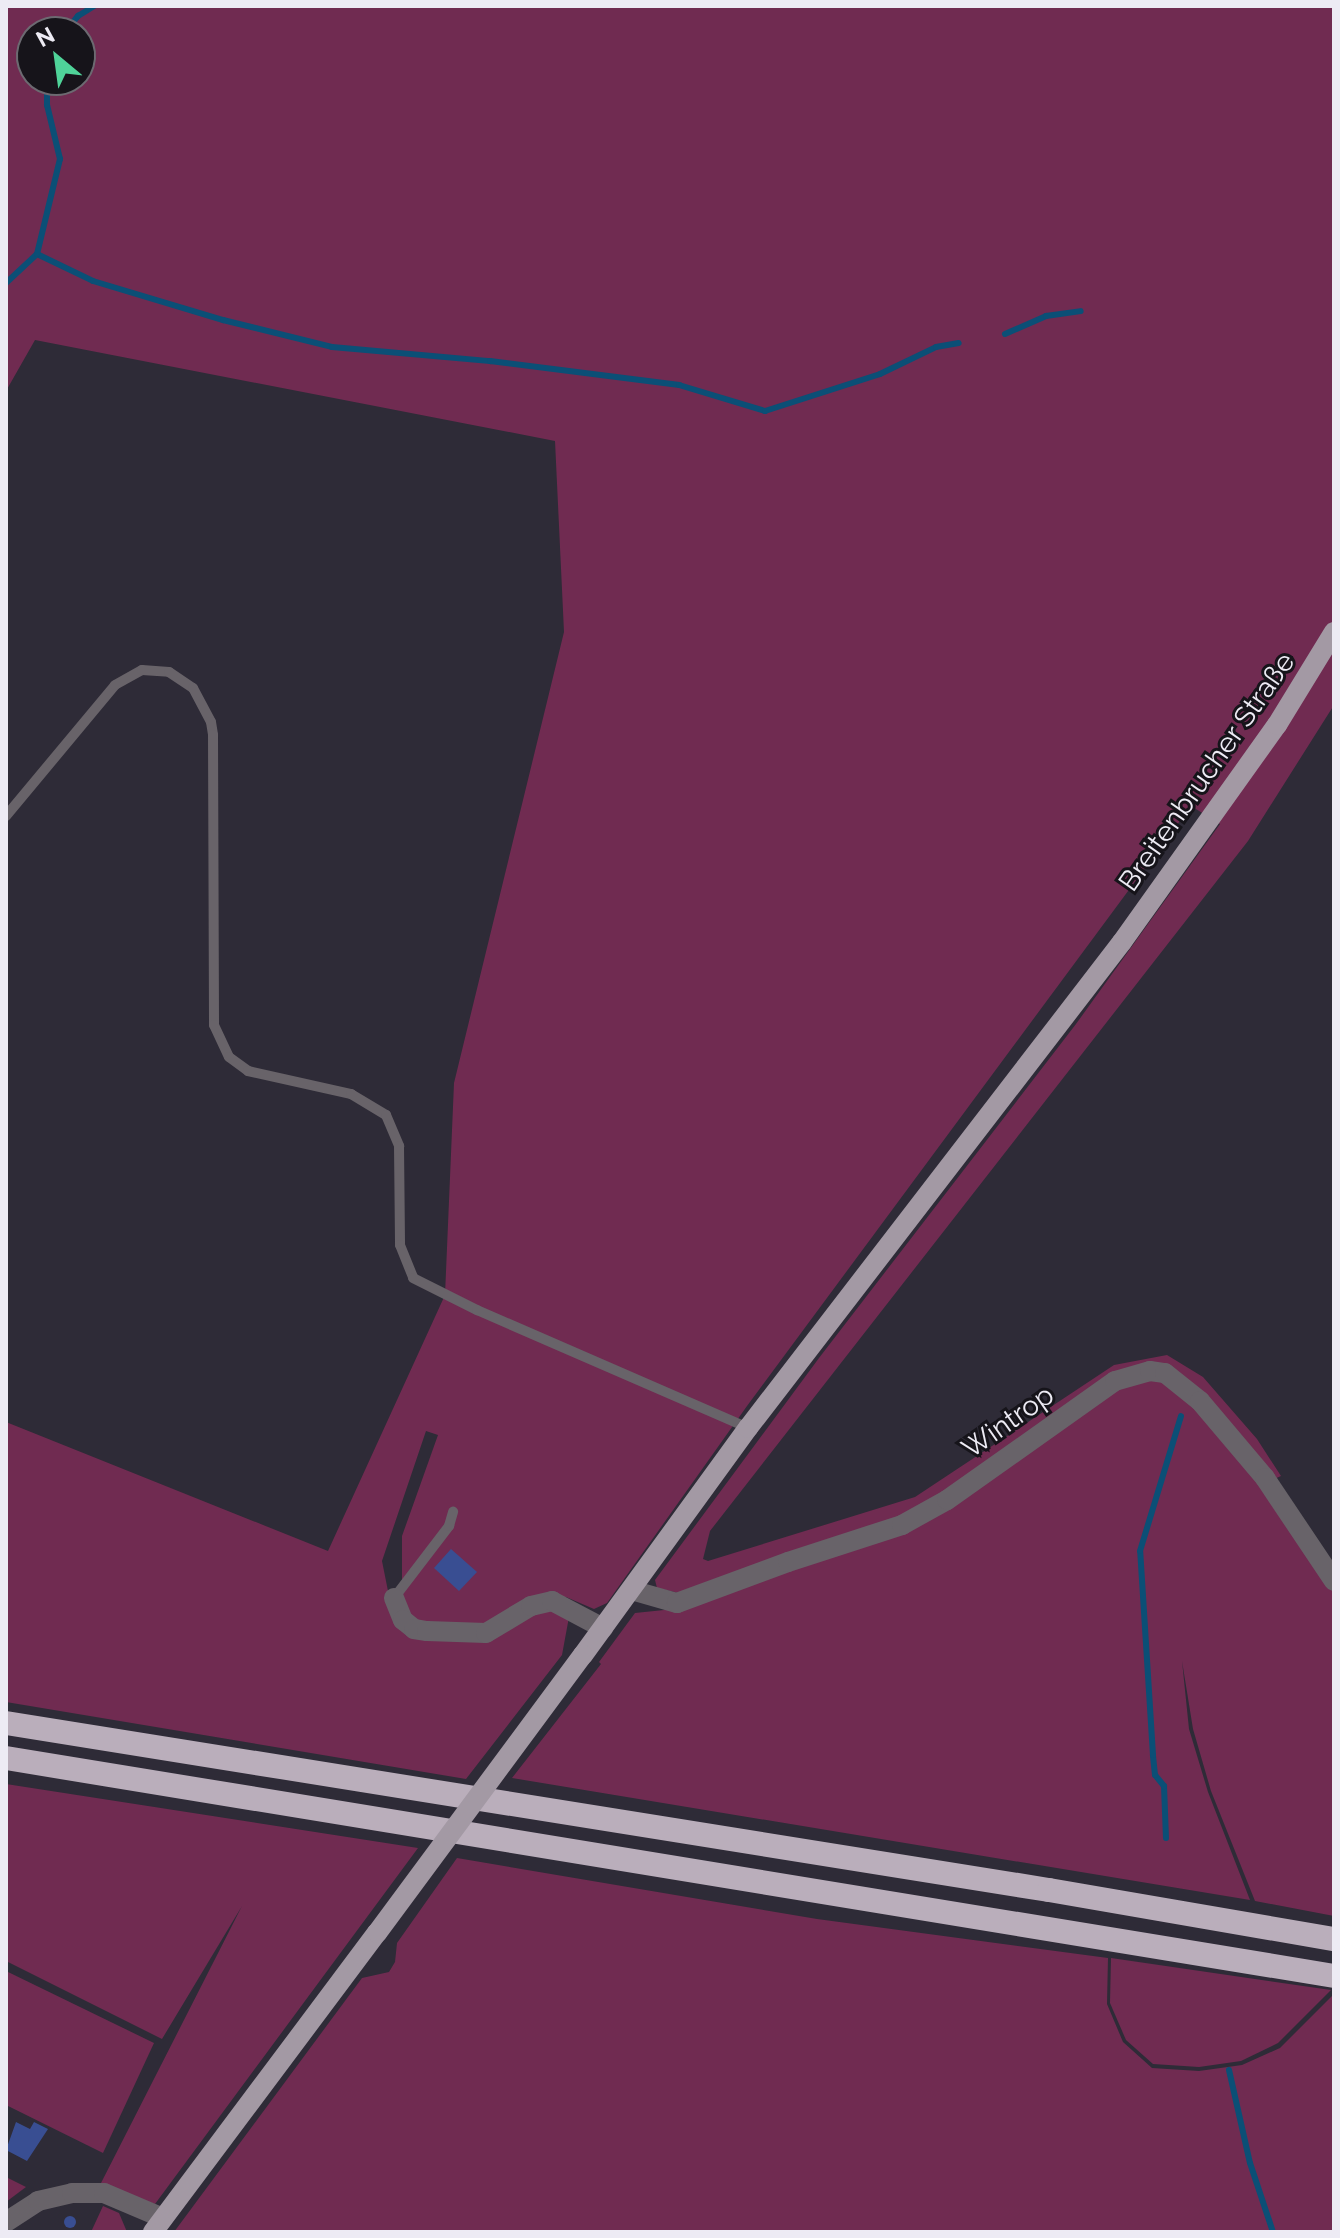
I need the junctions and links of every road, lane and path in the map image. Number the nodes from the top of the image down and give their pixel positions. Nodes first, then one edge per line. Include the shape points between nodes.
1 (1334, 632) edge
2 (6, 816) edge
3 (748, 1428) junction
4 (453, 1512) dead end
5 (1334, 1581) edge
6 (631, 1590) junction
7 (394, 1598) joint
8 (603, 1628) junction
9 (6, 1723) edge
10 (6, 1758) edge
11 (1334, 1939) edge
12 (1334, 1976) edge
13 (6, 2222) edge
14 (158, 2225) edge

1 - 3 main road, Breitenbrucher Straße via 1277,725 1122,942
2 - 3 lane via 115,685 142,670 169,672 193,688 213,735 214,1025 229,1057 248,1071 351,1094 386,1115 399,1146 400,1245 413,1278
3 - 6 main road, Breitenbrucher Straße
4 - 7 lane via 449,1526
5 - 6 street, Wintrop via 1265,1478 1200,1401 1165,1373 1150,1371 1115,1381 947,1500 902,1525 677,1603
6 - 8 main road, Breitenbrucher Straße
7 - 8 street via 403,1620 427,1631 486,1633 542,1601 552,1601
8 - 14 main road, Breitenbrucher Straße, bridge
9 - 11 highway
10 - 12 highway
13 - 14 street via 38,2201 104,2193

